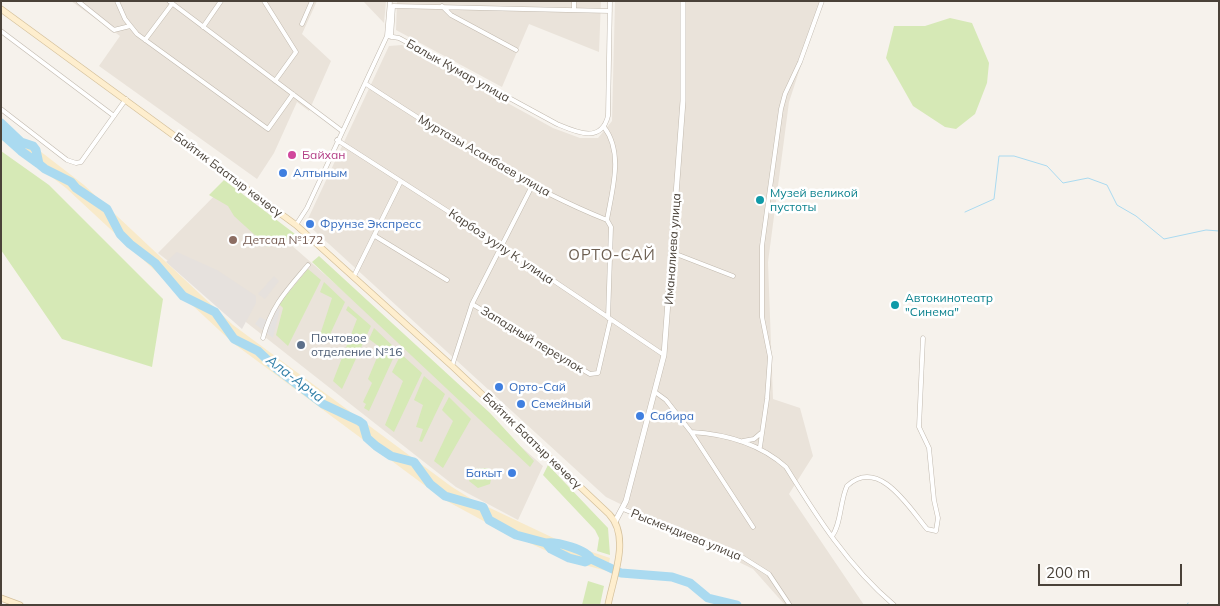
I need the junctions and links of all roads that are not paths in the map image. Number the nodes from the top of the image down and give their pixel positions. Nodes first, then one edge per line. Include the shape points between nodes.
1 (117, 1) edge
2 (221, 1) edge
3 (264, 1) edge
4 (312, 1) edge
5 (390, 1) edge
6 (574, 1) edge
7 (610, 1) edge
8 (683, 1) edge
9 (822, 1) edge
10 (79, 2) edge
11 (171, 3) edge
12 (421, 4) edge
13 (442, 6) junction
14 (1, 9) edge
15 (574, 10) junction
16 (610, 11) junction
17 (302, 24) dead end
18 (130, 26) junction
19 (203, 27) junction
20 (1, 32) edge
21 (389, 37) junction
22 (145, 40) junction
23 (516, 50) dead end
24 (276, 81) junction
25 (366, 84) junction
26 (293, 94) junction
27 (126, 99) junction
28 (1, 108) edge
29 (114, 116) junction
30 (604, 127) junction
31 (342, 131) junction
32 (337, 140) junction
33 (401, 181) junction
34 (532, 186) junction
35 (607, 220) junction
36 (296, 225) junction
37 (374, 236) junction
38 (502, 246) junction
39 (671, 252) junction
40 (308, 265) dead end
41 (354, 276) junction
42 (733, 276) dead end
43 (447, 280) dead end
44 (472, 304) junction
45 (609, 319) junction
46 (263, 338) dead end
47 (923, 338) dead end
48 (664, 355) junction
49 (452, 366) junction
50 (655, 392) junction
51 (690, 432) junction
52 (761, 432) junction
53 (741, 441) junction
54 (760, 447) junction
55 (623, 509) junction
56 (616, 522) junction
57 (753, 527) dead end
58 (832, 536) junction
59 (1, 598) edge
60 (789, 604) edge
61 (20, 605) edge
62 (608, 605) edge
63 (894, 605) edge

1 - 18 street
2 - 19 street
3 - 24 street via 296,52
4 - 17 street
5 - 21 street
6 - 15 street
7 - 16 street
8 - 39 street, Иманалиева улица via 683,100
9 - 52 street via 800,62 784,94 781,109 762,246 762,317 770,357
10 - 18 street via 114,30
11 - 19 street
11 - 22 street
12 - 13 street
12 - 21 street via 393,6
13 - 15 street
13 - 23 street via 451,15
14 - 27 main road, Байтик Баатыр көчөсү
15 - 16 street
16 - 30 street via 608,116
18 - 22 street
19 - 24 street
20 - 29 street
21 - 25 street
21 - 30 street, Балык Кумар улица via 399,38 573,131 594,134
22 - 26 street via 268,129
24 - 26 street
25 - 31 street
25 - 34 street, Муртазы Асанбаев улица
26 - 31 street
27 - 29 street
27 - 36 main road, Байтик Баатыр көчөсү
28 - 29 street via 67,160 76,163 81,162
30 - 35 street via 616,152
31 - 32 street
32 - 33 street, Карбоз уулу К. улица
32 - 36 street via 307,208
33 - 37 street
33 - 38 street, Карбоз уулу К. улица
34 - 35 street, Муртазы Асанбаев улица
34 - 38 street, Западный переулок
35 - 45 street via 611,227
36 - 41 main road, Байтик Баатыр көчөсү
37 - 41 street
37 - 43 street
38 - 44 street, Западный переулок
38 - 45 street, Карбоз уулу К. улица
39 - 42 street
39 - 48 street, Иманалиева улица
40 - 46 street via 278,301 268,319
41 - 49 main road, Байтик Баатыр көчөсү
44 - 45 street, Западный переулок via 590,374 598,373
44 - 49 street, Западный переулок
45 - 48 street, Карбоз уулу К. улица
47 - 58 street via 919,427 929,448 937,529 927,529 907,501 888,485 859,479 846,486 837,529
48 - 50 street, Иманалиева улица
49 - 56 main road, Байтик Баатыр көчөсү
50 - 51 street via 666,400
50 - 55 street, Иманалиева улица
51 - 53 street via 717,434
51 - 57 street
52 - 53 street via 754,439
52 - 54 street
53 - 54 street
54 - 58 street via 786,467
55 - 56 street, Иманалиева улица
55 - 60 street, Рысмендиева улица via 742,557 769,574
56 - 62 main road via 618,554
58 - 63 street via 862,576
59 - 61 main road

